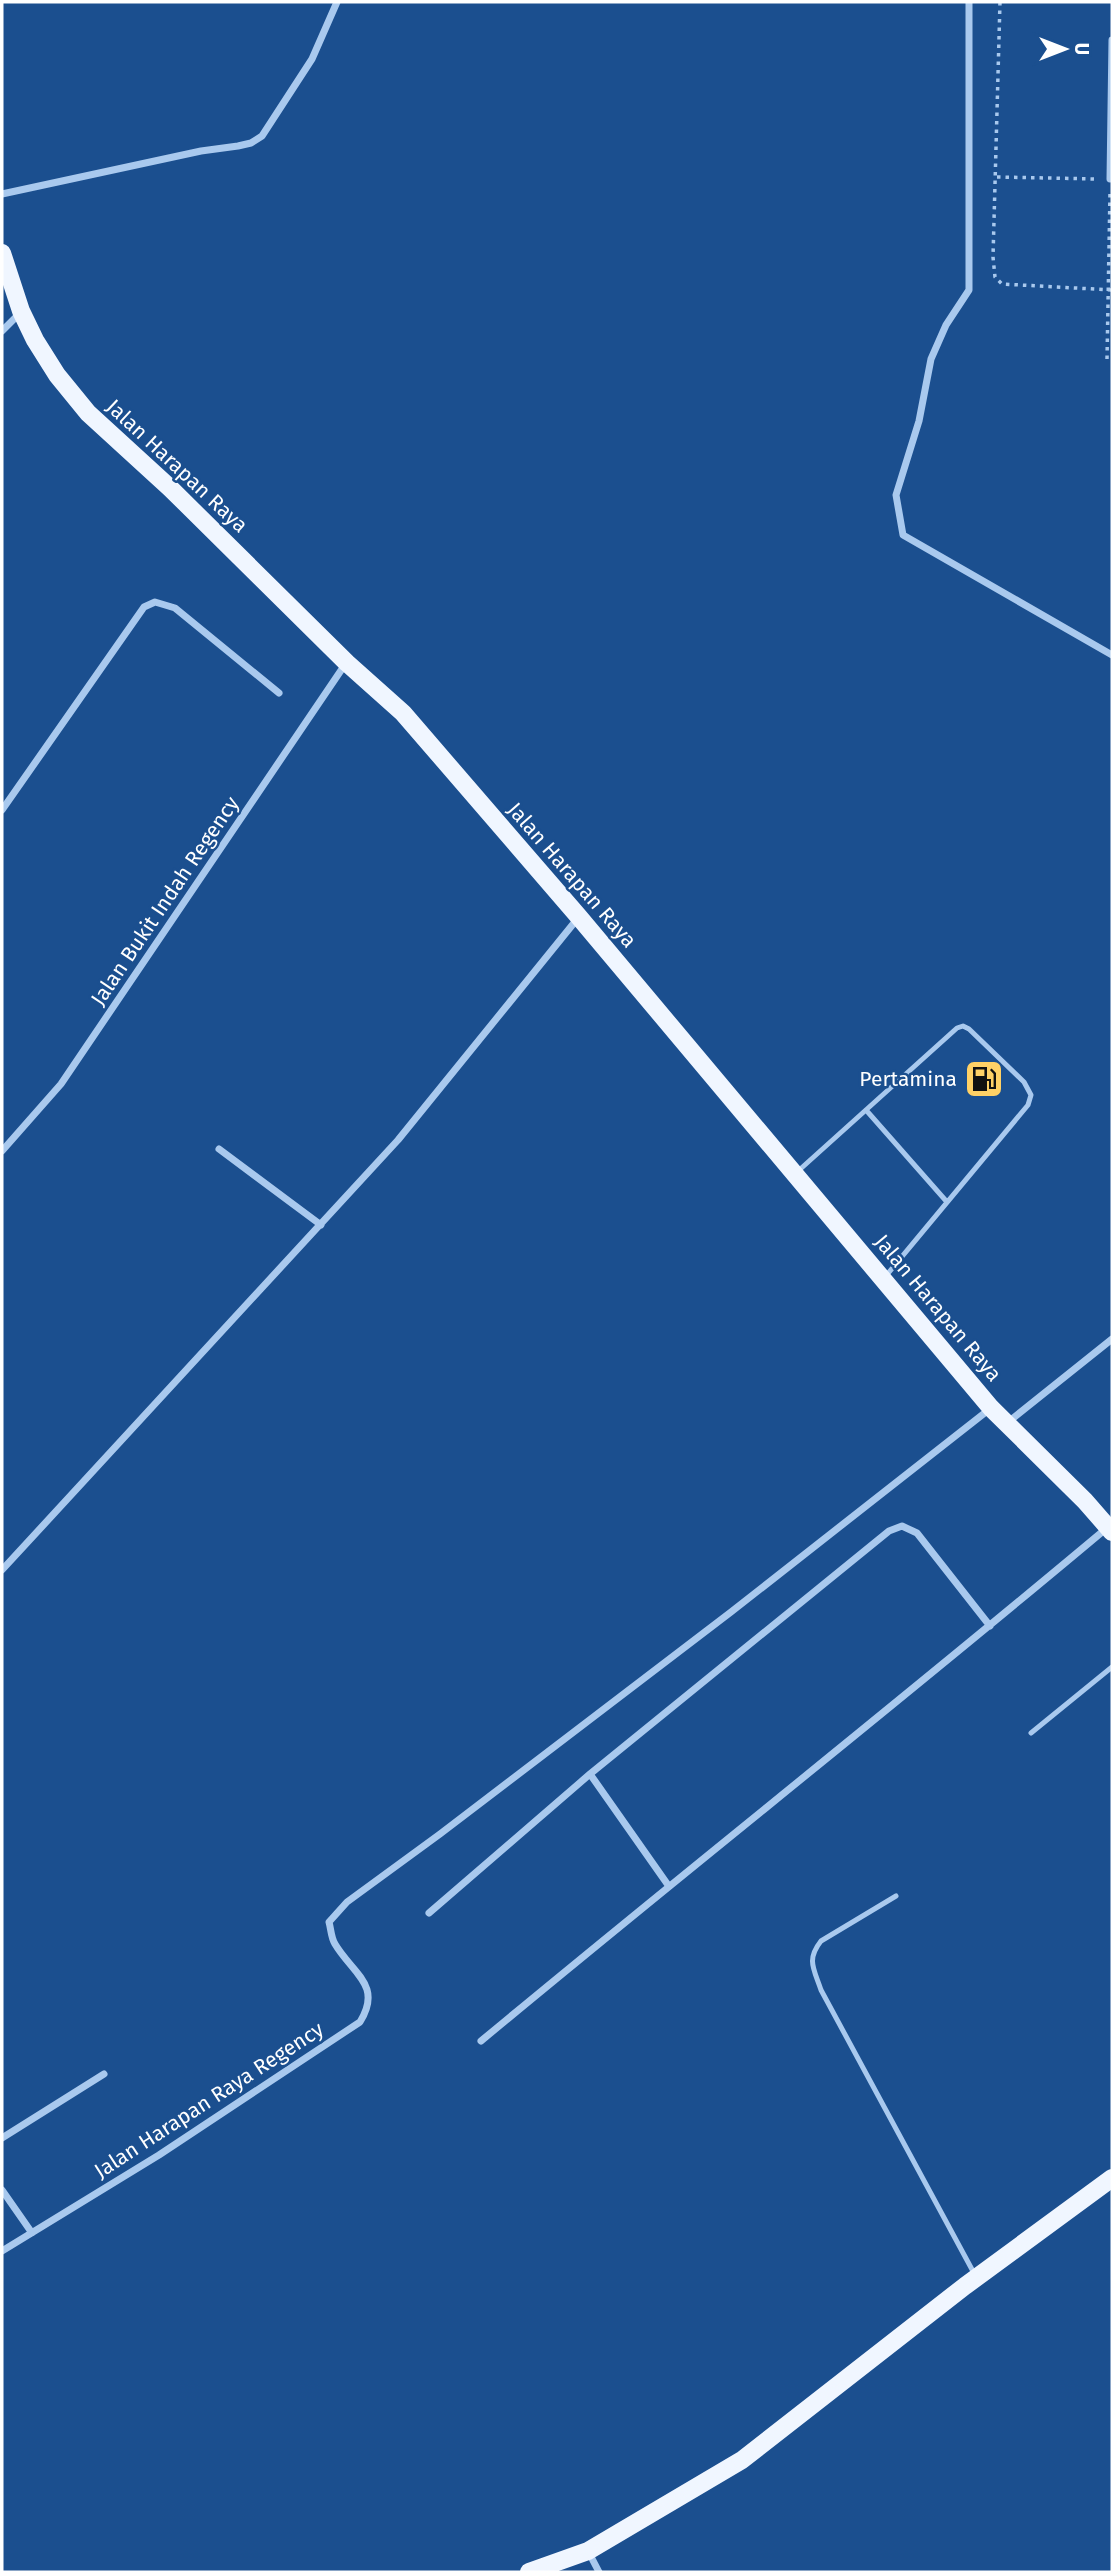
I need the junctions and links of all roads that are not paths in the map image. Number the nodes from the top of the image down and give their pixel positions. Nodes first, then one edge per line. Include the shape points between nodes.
1 (337, 2) edge
2 (969, 2) edge
3 (1112, 40) edge
4 (1110, 179) road end
5 (2, 194) edge
6 (2, 254) edge
7 (21, 311) junction
8 (2, 331) edge
9 (1112, 654) edge
10 (347, 663) junction
11 (279, 694) dead end
12 (2, 810) edge
13 (579, 917) junction
14 (866, 1110) junction
15 (219, 1149) dead end
16 (2, 1151) edge
17 (795, 1174) junction
18 (947, 1202) junction
19 (321, 1225) junction
20 (884, 1279) junction
21 (1112, 1339) edge
22 (991, 1408) junction
23 (1007, 1423) junction
24 (1110, 1530) edge
25 (2, 1570) edge
26 (990, 1626) junction
27 (1112, 1667) edge
28 (1031, 1733) dead end
29 (590, 1774) junction
30 (668, 1885) junction
31 (896, 1896) dead end
32 (429, 1913) dead end
33 (481, 2042) dead end
34 (104, 2074) dead end
35 (2, 2138) edge
36 (1112, 2178) edge
37 (2, 2190) edge
38 (32, 2233) junction
39 (2, 2251) edge
40 (977, 2278) junction
41 (588, 2551) junction
42 (529, 2572) edge
43 (599, 2572) edge

1 - 5 street via 312,59 262,136 251,143
2 - 9 street via 969,290 931,359 919,421 896,495 904,535
3 - 4 street
6 - 7 main road, Jalan Harapan Raya
7 - 8 street
7 - 10 main road, Jalan Harapan Raya via 45,358 88,413
10 - 13 main road, Jalan Harapan Raya via 402,713
10 - 16 street, Jalan Bukit Indah Regency via 61,1084
11 - 12 street via 175,608 155,602 144,607
13 - 17 main road, Jalan Harapan Raya
13 - 19 street via 426,1107
14 - 17 lane
14 - 18 lane
14 - 18 lane via 963,1026 1024,1082 1031,1095 1028,1105
15 - 19 street
17 - 20 main road, Jalan Harapan Raya
18 - 20 lane
19 - 25 street
20 - 22 main road, Jalan Harapan Raya
21 - 23 street
22 - 23 main road, Jalan Harapan Raya
22 - 38 street, Jalan Harapan Raya Regency via 347,1902 329,1922 333,1942 360,1974 370,2003 360,2022
23 - 24 main road, Jalan Harapan Raya
24 - 26 street
26 - 29 street via 916,1533 902,1526 889,1531
26 - 30 street
27 - 28 lane
29 - 30 street
29 - 32 street
30 - 33 street
31 - 40 lane via 821,1941 812,1962 821,1990
34 - 35 street
36 - 40 main road
37 - 38 street
38 - 39 street, Jalan Harapan Raya Regency
40 - 41 main road via 742,2460
41 - 42 main road
41 - 43 street

